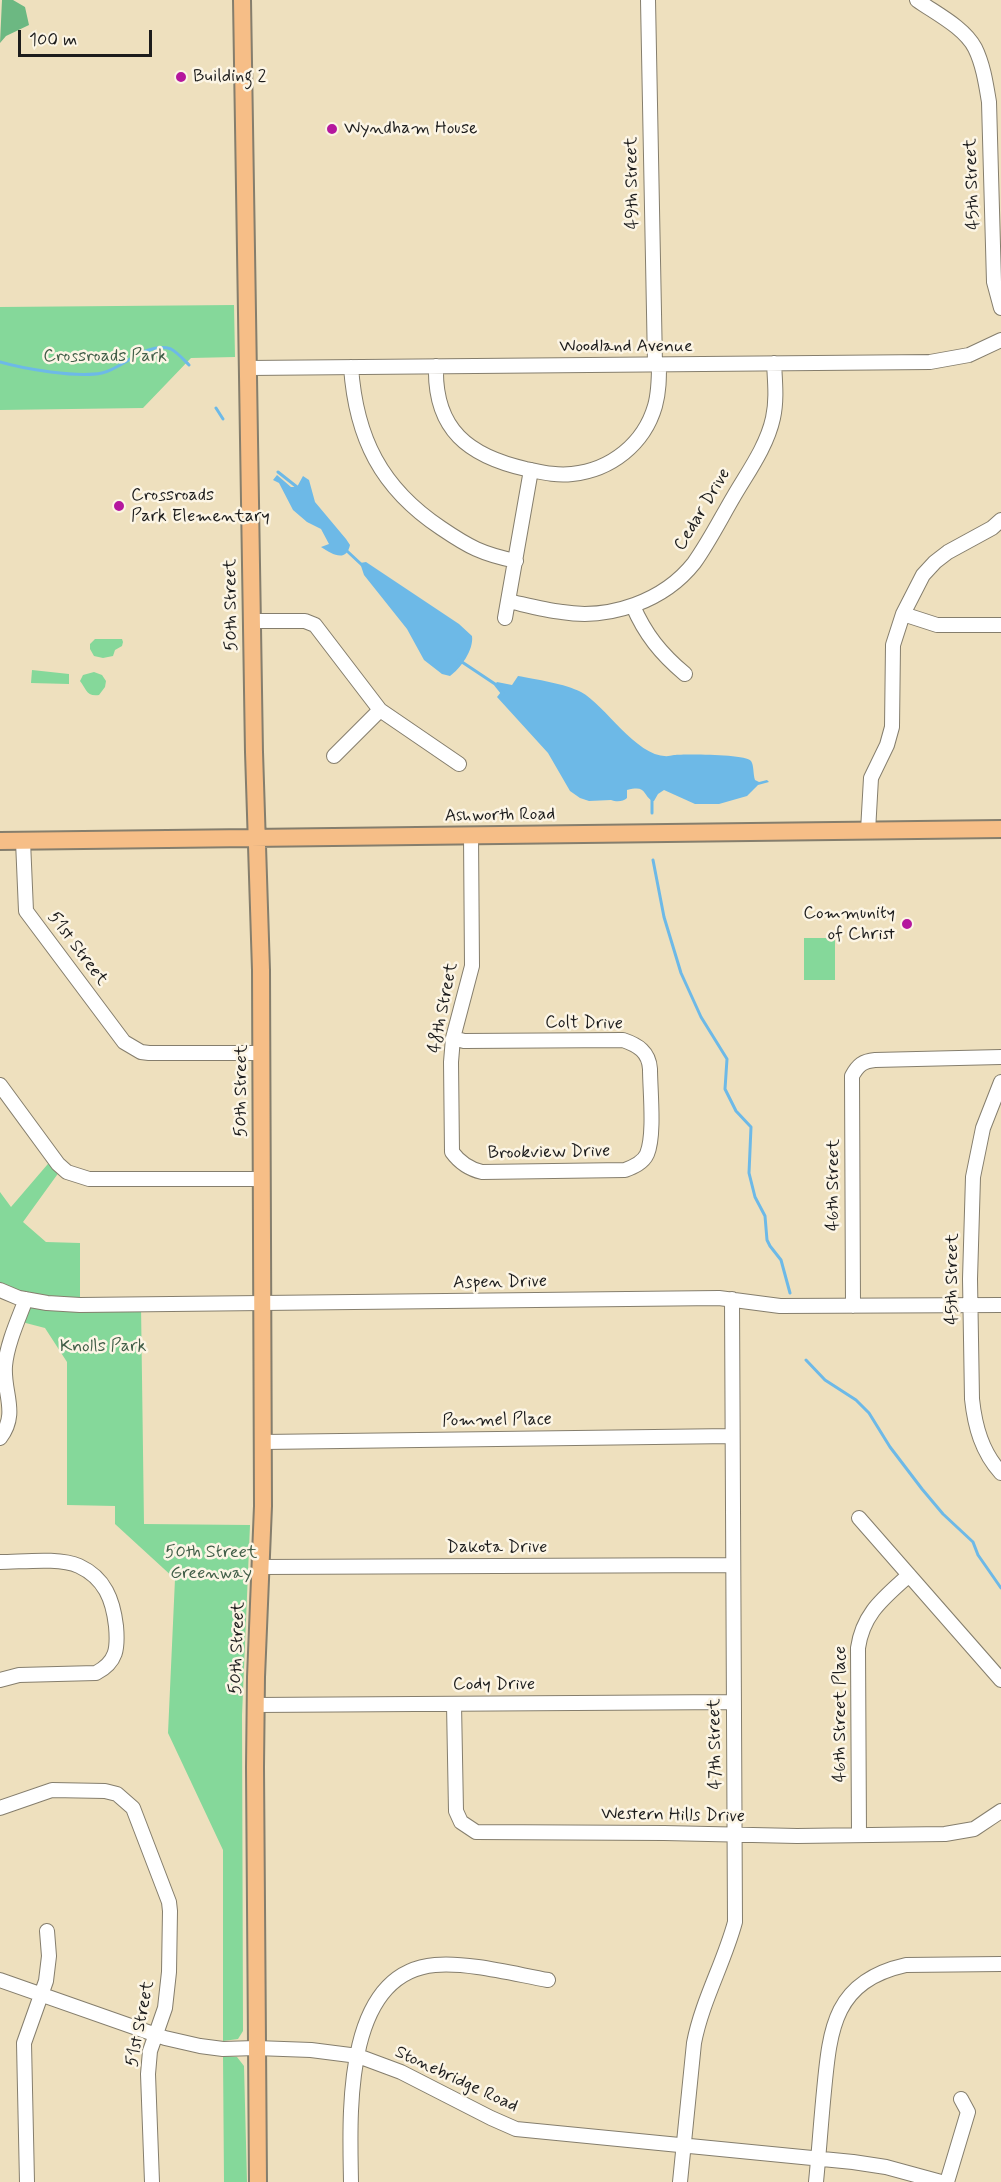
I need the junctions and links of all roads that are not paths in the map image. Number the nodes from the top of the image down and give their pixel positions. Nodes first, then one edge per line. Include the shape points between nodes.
1 (242, 0) edge
2 (648, 0) edge
3 (917, 0) edge
4 (1001, 308) edge
5 (1001, 340) edge
6 (774, 363) junction
7 (657, 364) junction
8 (436, 366) junction
9 (351, 367) junction
10 (248, 368) junction
11 (531, 470) junction
12 (1001, 520) edge
13 (516, 561) junction
14 (508, 601) junction
15 (633, 606) junction
16 (903, 614) junction
17 (506, 618) dead end
18 (252, 621) junction
19 (1001, 625) edge
20 (685, 674) dead end
21 (380, 710) junction
22 (334, 756) dead end
23 (459, 764) dead end
24 (1001, 829) edge
25 (868, 831) junction
26 (471, 836) junction
27 (257, 838) junction
28 (0, 841) edge
29 (23, 841) junction
30 (453, 1038) junction
31 (261, 1053) junction
32 (1001, 1057) edge
33 (1001, 1082) edge
34 (0, 1085) edge
35 (452, 1152) joint
36 (647, 1154) joint
37 (262, 1179) junction
38 (0, 1290) edge
39 (26, 1299) junction
40 (732, 1299) junction
41 (262, 1304) junction
42 (1001, 1305) edge
43 (853, 1306) junction
44 (970, 1306) junction
45 (3, 1434) edge
46 (732, 1436) junction
47 (263, 1442) junction
48 (1001, 1473) edge
49 (859, 1518) dead end
50 (0, 1562) edge
51 (732, 1565) junction
52 (261, 1567) junction
53 (909, 1575) junction
54 (0, 1680) edge
55 (1001, 1680) edge
56 (734, 1702) junction
57 (454, 1704) junction
58 (256, 1705) junction
59 (0, 1808) edge
60 (1001, 1811) edge
61 (859, 1835) junction
62 (735, 1836) junction
63 (48, 1931) dead end
64 (1001, 1964) edge
65 (0, 1980) edge
66 (548, 1980) dead end
67 (41, 1994) junction
68 (156, 2034) junction
69 (256, 2048) junction
70 (357, 2056) junction
71 (961, 2098) dead end
72 (684, 2146) junction
73 (818, 2159) junction
74 (27, 2179) edge
75 (152, 2182) edge
76 (258, 2182) edge
77 (351, 2182) edge
78 (680, 2182) edge
79 (816, 2182) edge
80 (941, 2182) edge
81 (947, 2182) edge

1 - 10 main road, 50th Street
2 - 7 street, 49th Street
3 - 4 street, 45th Street via 974,45 979,59 989,102 993,282
5 - 6 street, Woodland Avenue via 969,355 930,362
6 - 7 street, Woodland Avenue
6 - 15 street, Cedar Drive via 776,398 765,442 709,540 693,564 672,584
7 - 8 street, Woodland Avenue
7 - 11 street, 49th Street via 655,405 638,440 624,454 589,472 570,475
8 - 9 street, Woodland Avenue
8 - 11 street, 49th Street via 438,399 445,417 462,440 494,461
9 - 10 street, Woodland Avenue
9 - 13 street via 355,407 367,444 398,492 426,518 469,546 484,554
10 - 18 main road, 50th Street
11 - 13 street
12 - 16 street via 935,562
13 - 14 street
14 - 15 street, Cedar Drive via 579,614
14 - 17 street
15 - 20 street via 654,645
16 - 19 street via 937,625
16 - 25 street via 893,645 892,726 871,778
18 - 21 street via 305,621 315,625
18 - 27 main road, 50th Street
21 - 22 street
21 - 23 street
24 - 25 main road, Ashworth Road
25 - 26 main road, Ashworth Road
26 - 27 main road, Ashworth Road
26 - 30 street, 48th Street via 472,966
27 - 29 main road, Ashworth Road
27 - 31 main road, 50th Street
28 - 29 main road, Ashworth Road
29 - 31 street, 51st Street via 26,911 130,1047 149,1053
30 - 35 street, 48th Street
30 - 36 street, Colt Drive via 623,1040 639,1046 650,1069 651,1132
31 - 37 main road, 50th Street
32 - 43 street, 46th Street via 875,1060 857,1066 852,1076
33 - 44 street, 45th Street via 983,1128 973,1177
34 - 37 street via 67,1172 89,1179
35 - 36 street, Brookview Drive via 457,1160 482,1172 625,1170
37 - 41 main road, 50th Street
38 - 39 street, Aspen Drive
39 - 41 street, Aspen Drive via 80,1305
39 - 45 street via 6,1357 10,1416
40 - 41 street, Aspen Drive
40 - 43 street, Aspen Drive via 780,1306
40 - 46 street, 47th Street
41 - 47 main road, 50th Street
42 - 44 street, Aspen Drive
43 - 44 street, Aspen Drive
44 - 48 street, 45th Street via 974,1415 982,1446
46 - 47 street, Pommel Place
46 - 51 street, 47th Street
47 - 52 main road, 50th Street
49 - 53 street
50 - 54 street via 59,1562 94,1575 114,1605 118,1644 112,1661 96,1673 19,1675
51 - 52 street, Dakota Drive
51 - 56 street, 47th Street
52 - 58 main road, 50th Street
53 - 55 street
53 - 61 street, 46th Street Place via 871,1611 860,1635
56 - 57 street, Cody Drive
56 - 62 street, 47th Street
57 - 58 street, Cody Drive
57 - 62 street, Western Hills Drive via 456,1811 461,1822 476,1832
58 - 69 main road, 50th Street
59 - 68 street, 51st Street via 52,1790 105,1791 125,1799 133,1808 169,1902 169,1972 165,2008
60 - 61 street, Western Hills Drive via 974,1829 960,1833
61 - 62 street, Western Hills Drive
62 - 72 street, 47th Street via 735,1922 698,2022
63 - 67 street via 49,1956
64 - 73 street via 906,1965 880,1973 848,1999 833,2025
65 - 67 street, Stonebridge Road
66 - 70 street via 448,1964 416,1969 385,1991 372,2008
67 - 68 street, Stonebridge Road
67 - 74 street via 24,2043
68 - 69 street, Stonebridge Road via 200,2046
68 - 75 street, 51st Street via 148,2074
69 - 70 street, Stonebridge Road
69 - 76 main road, 50th Street
70 - 72 street, Stonebridge Road via 400,2072 516,2128
70 - 77 street via 350,2096
71 - 81 street via 968,2112
72 - 73 street, Stonebridge Road
72 - 78 street, 47th Street
73 - 79 street
73 - 80 street, Stonebridge Road via 886,2167

